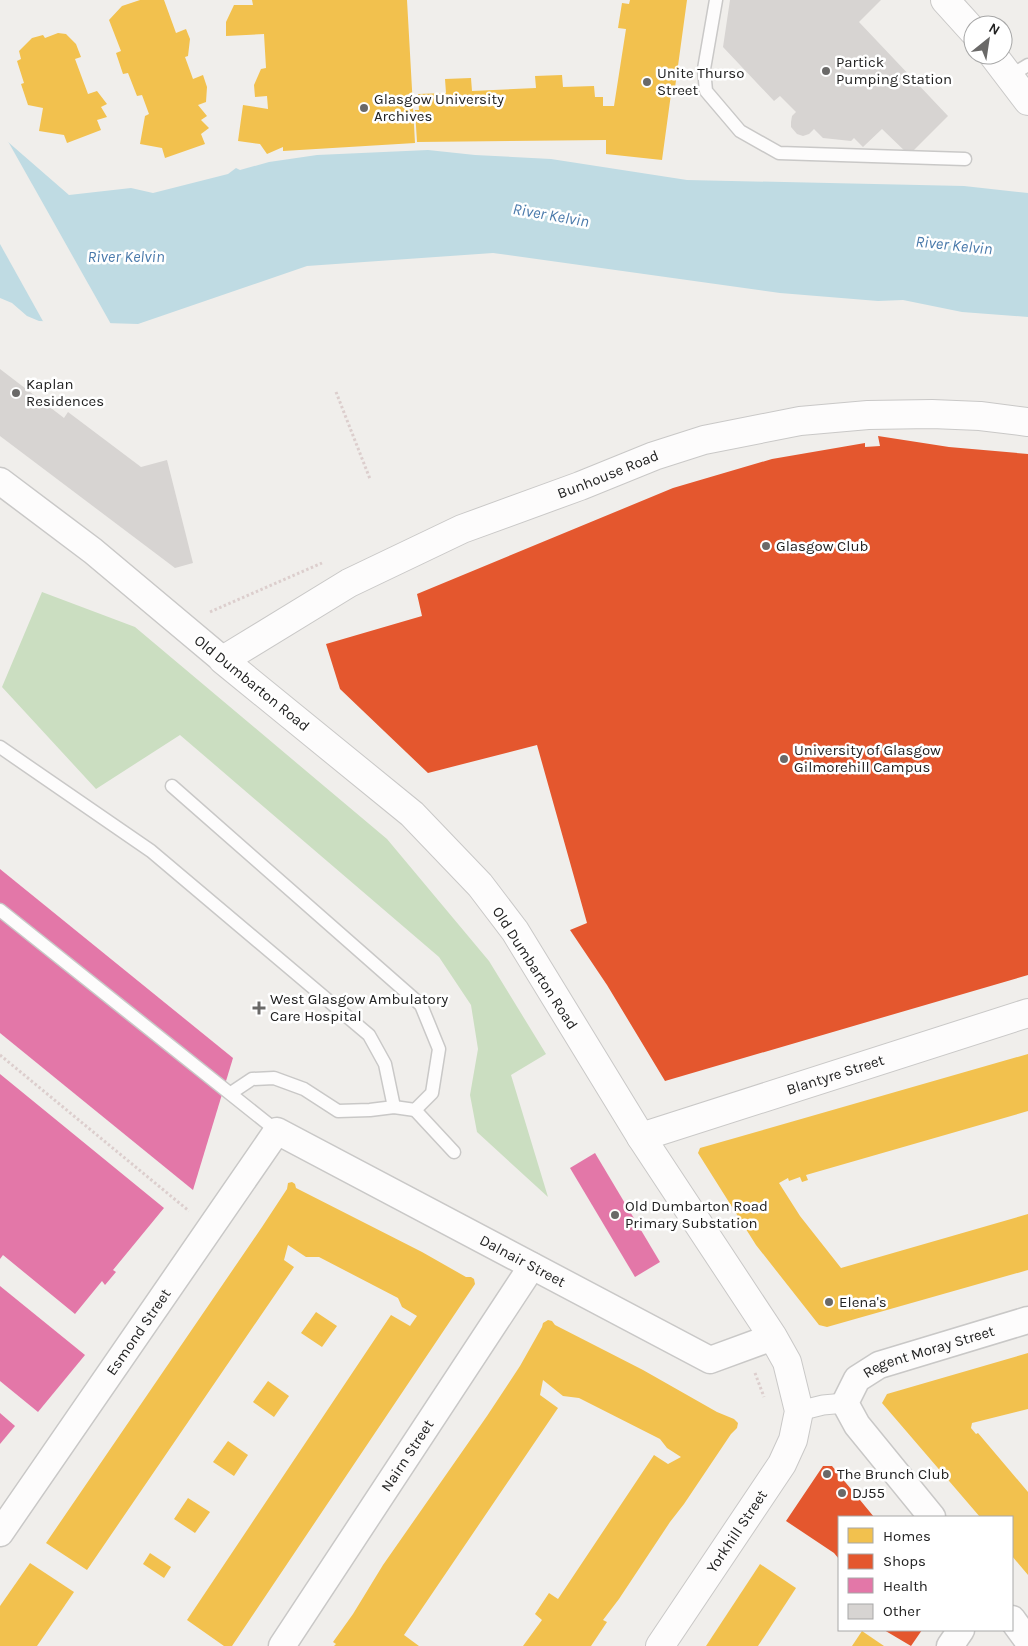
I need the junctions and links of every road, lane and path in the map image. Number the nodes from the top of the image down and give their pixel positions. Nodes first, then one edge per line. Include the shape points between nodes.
1 (716, 0) edge
2 (944, 0) edge
3 (963, 20) edge
4 (1019, 71) edge
5 (1028, 101) edge
6 (964, 159) dead end
7 (336, 392) dead end
8 (1028, 422) edge
9 (370, 479) dead end
10 (0, 481) edge
11 (223, 660) junction
12 (0, 747) edge
13 (172, 786) dead end
14 (0, 910) edge
15 (1028, 1013) edge
16 (0, 1055) edge
17 (230, 1093) junction
18 (394, 1107) junction
19 (415, 1110) junction
20 (277, 1131) junction
21 (641, 1137) junction
22 (454, 1152) dead end
23 (210, 1229) junction
24 (532, 1266) junction
25 (1028, 1320) edge
26 (773, 1337) junction
27 (745, 1347) junction
28 (845, 1403) junction
29 (798, 1411) junction
30 (931, 1516) edge
31 (0, 1533) edge
32 (1013, 1619) edge
33 (960, 1631) edge
34 (1028, 1641) edge
35 (282, 1646) edge
36 (660, 1646) edge
37 (950, 1646) edge

1 - 6 lane via 704,69 706,91 740,131 779,153
2 - 3 street
4 - 5 street
7 - 9 path
8 - 11 street, Bunhouse Road via 980,416 868,415 800,421 704,440 462,529 349,583
10 - 11 street, Old Dumbarton Road via 93,551
11 - 21 street, Old Dumbarton Road via 412,814 480,885 515,931
12 - 18 lane via 151,851 369,1035 385,1064
13 - 19 lane via 421,1005 439,1049 432,1093
14 - 17 lane
15 - 21 street, Blantyre Street
16 - 23 path
17 - 18 lane via 252,1079 274,1078 304,1089 338,1110
17 - 20 lane
18 - 19 lane
19 - 22 lane
20 - 23 street, Esmond Street
20 - 24 street, Dalnair Street
21 - 26 street, Old Dumbarton Road
23 - 31 street, Esmond Street
24 - 27 street, Dalnair Street via 710,1360
24 - 35 street, Nairn Street
25 - 28 street, Regent Moray Street via 879,1365 857,1379
26 - 27 street, Dalnair Street
26 - 29 street, Old Dumbarton Road via 787,1362
27 - 29 path via 769,1412
28 - 29 street
28 - 30 street via 857,1425
29 - 36 street, Yorkhill Street via 793,1440 782,1464
32 - 34 street
33 - 37 street

